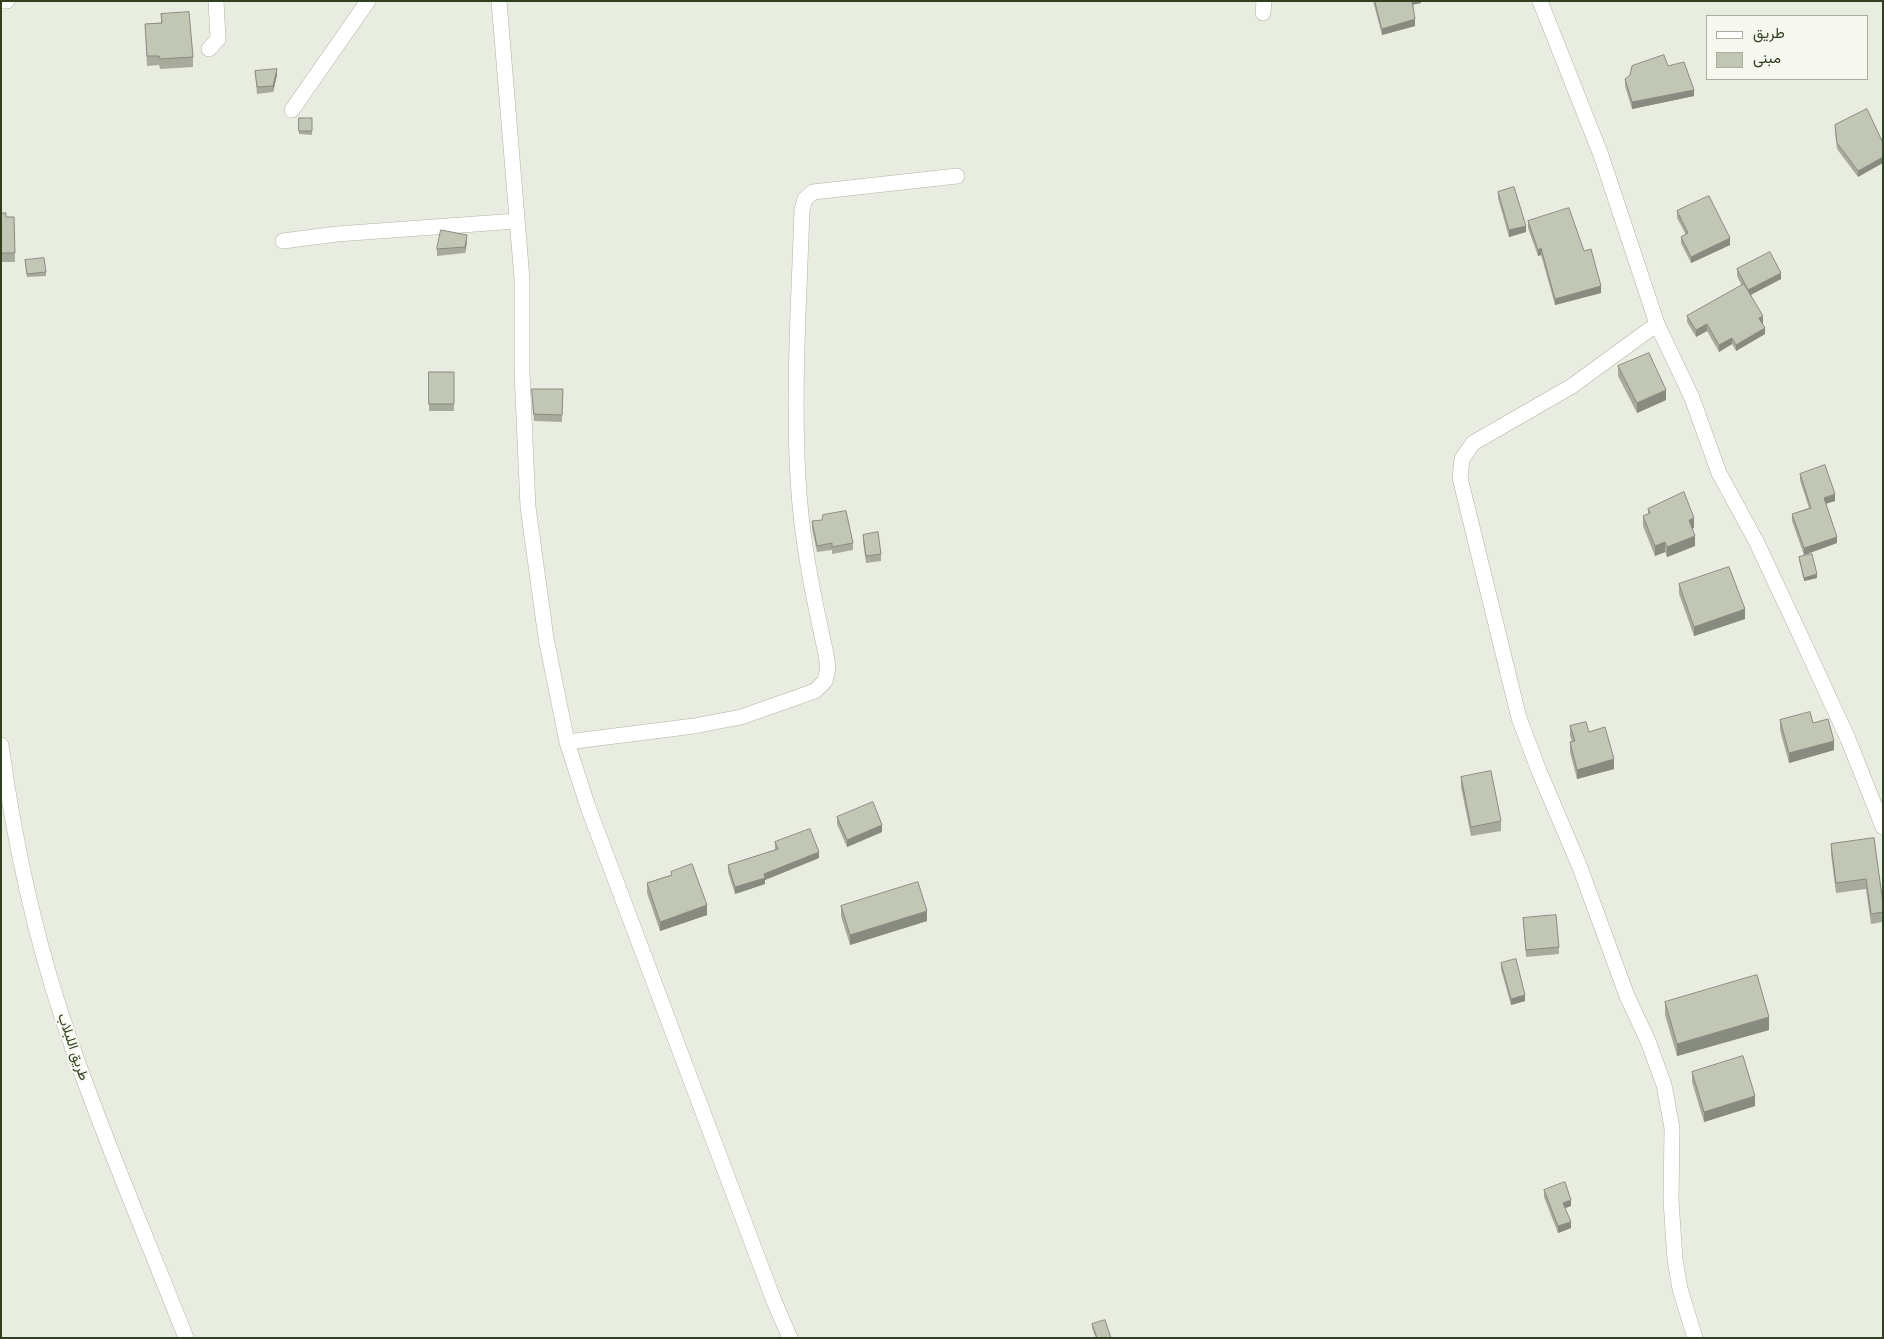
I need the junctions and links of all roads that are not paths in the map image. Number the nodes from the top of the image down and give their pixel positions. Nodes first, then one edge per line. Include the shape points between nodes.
1 (7, 1) edge
2 (216, 1) edge
3 (368, 1) edge
4 (499, 1) edge
5 (1540, 1) edge
6 (1, 2) edge
7 (209, 49) dead end
8 (292, 110) dead end
9 (957, 176) dead end
10 (517, 221) junction
11 (283, 241) dead end
12 (1657, 324) junction
13 (567, 742) junction
14 (1, 744) edge
15 (1883, 827) edge
16 (186, 1338) edge
17 (790, 1338) edge
18 (1695, 1338) edge

1 - 6 street
2 - 7 street via 218,39
3 - 8 street
4 - 10 street
5 - 12 street via 1601,155
9 - 13 street via 813,192 805,199 802,210 798,480 804,546 828,668 824,681 815,691 741,716 694,726
10 - 11 street
10 - 13 street via 522,279 522,381 528,507 546,638
12 - 15 street via 1692,398 1719,473 1756,541 1802,639
12 - 18 street via 1572,386 1473,444 1462,459 1460,478 1522,727 1664,1085 1672,1128 1671,1200 1675,1260
13 - 17 street via 588,808
14 - 16 street, طريق اللبلاب via 17,845 31,907 71,1045

